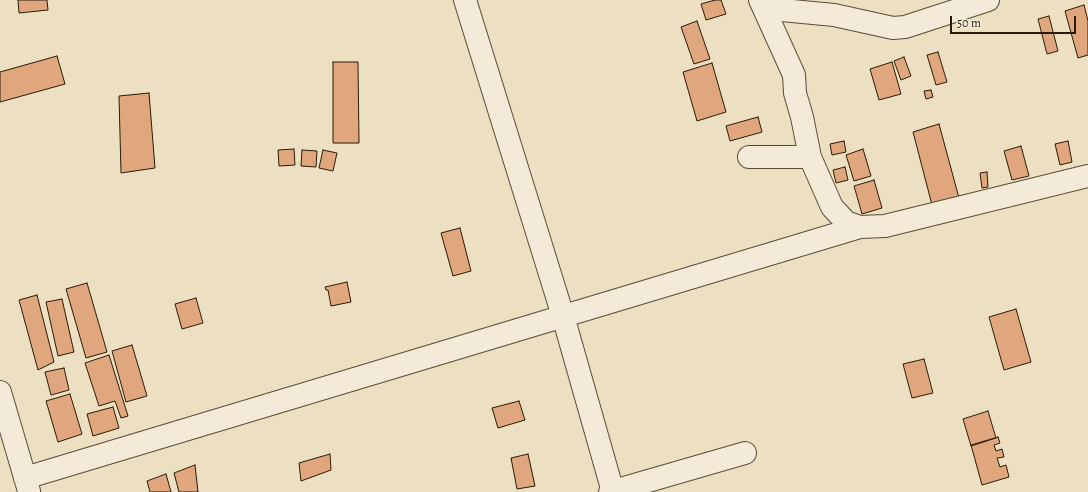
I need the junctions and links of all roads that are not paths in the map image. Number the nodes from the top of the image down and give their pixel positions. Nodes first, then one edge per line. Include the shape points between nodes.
1 (465, 0) edge
2 (988, 0) edge
3 (763, 6) edge
4 (749, 157) dead end
5 (810, 158) junction
6 (1088, 176) edge
7 (860, 227) junction
8 (563, 316) junction
9 (0, 392) edge
10 (745, 453) dead end
11 (27, 485) edge
12 (612, 492) edge

1 - 8 street
2 - 3 street via 905,27 893,28 834,15
3 - 5 street via 794,75 795,93
4 - 5 street
5 - 7 street via 832,207 846,222
6 - 7 street via 885,226
7 - 8 street
8 - 11 street
8 - 12 street
9 - 11 street
10 - 12 street

